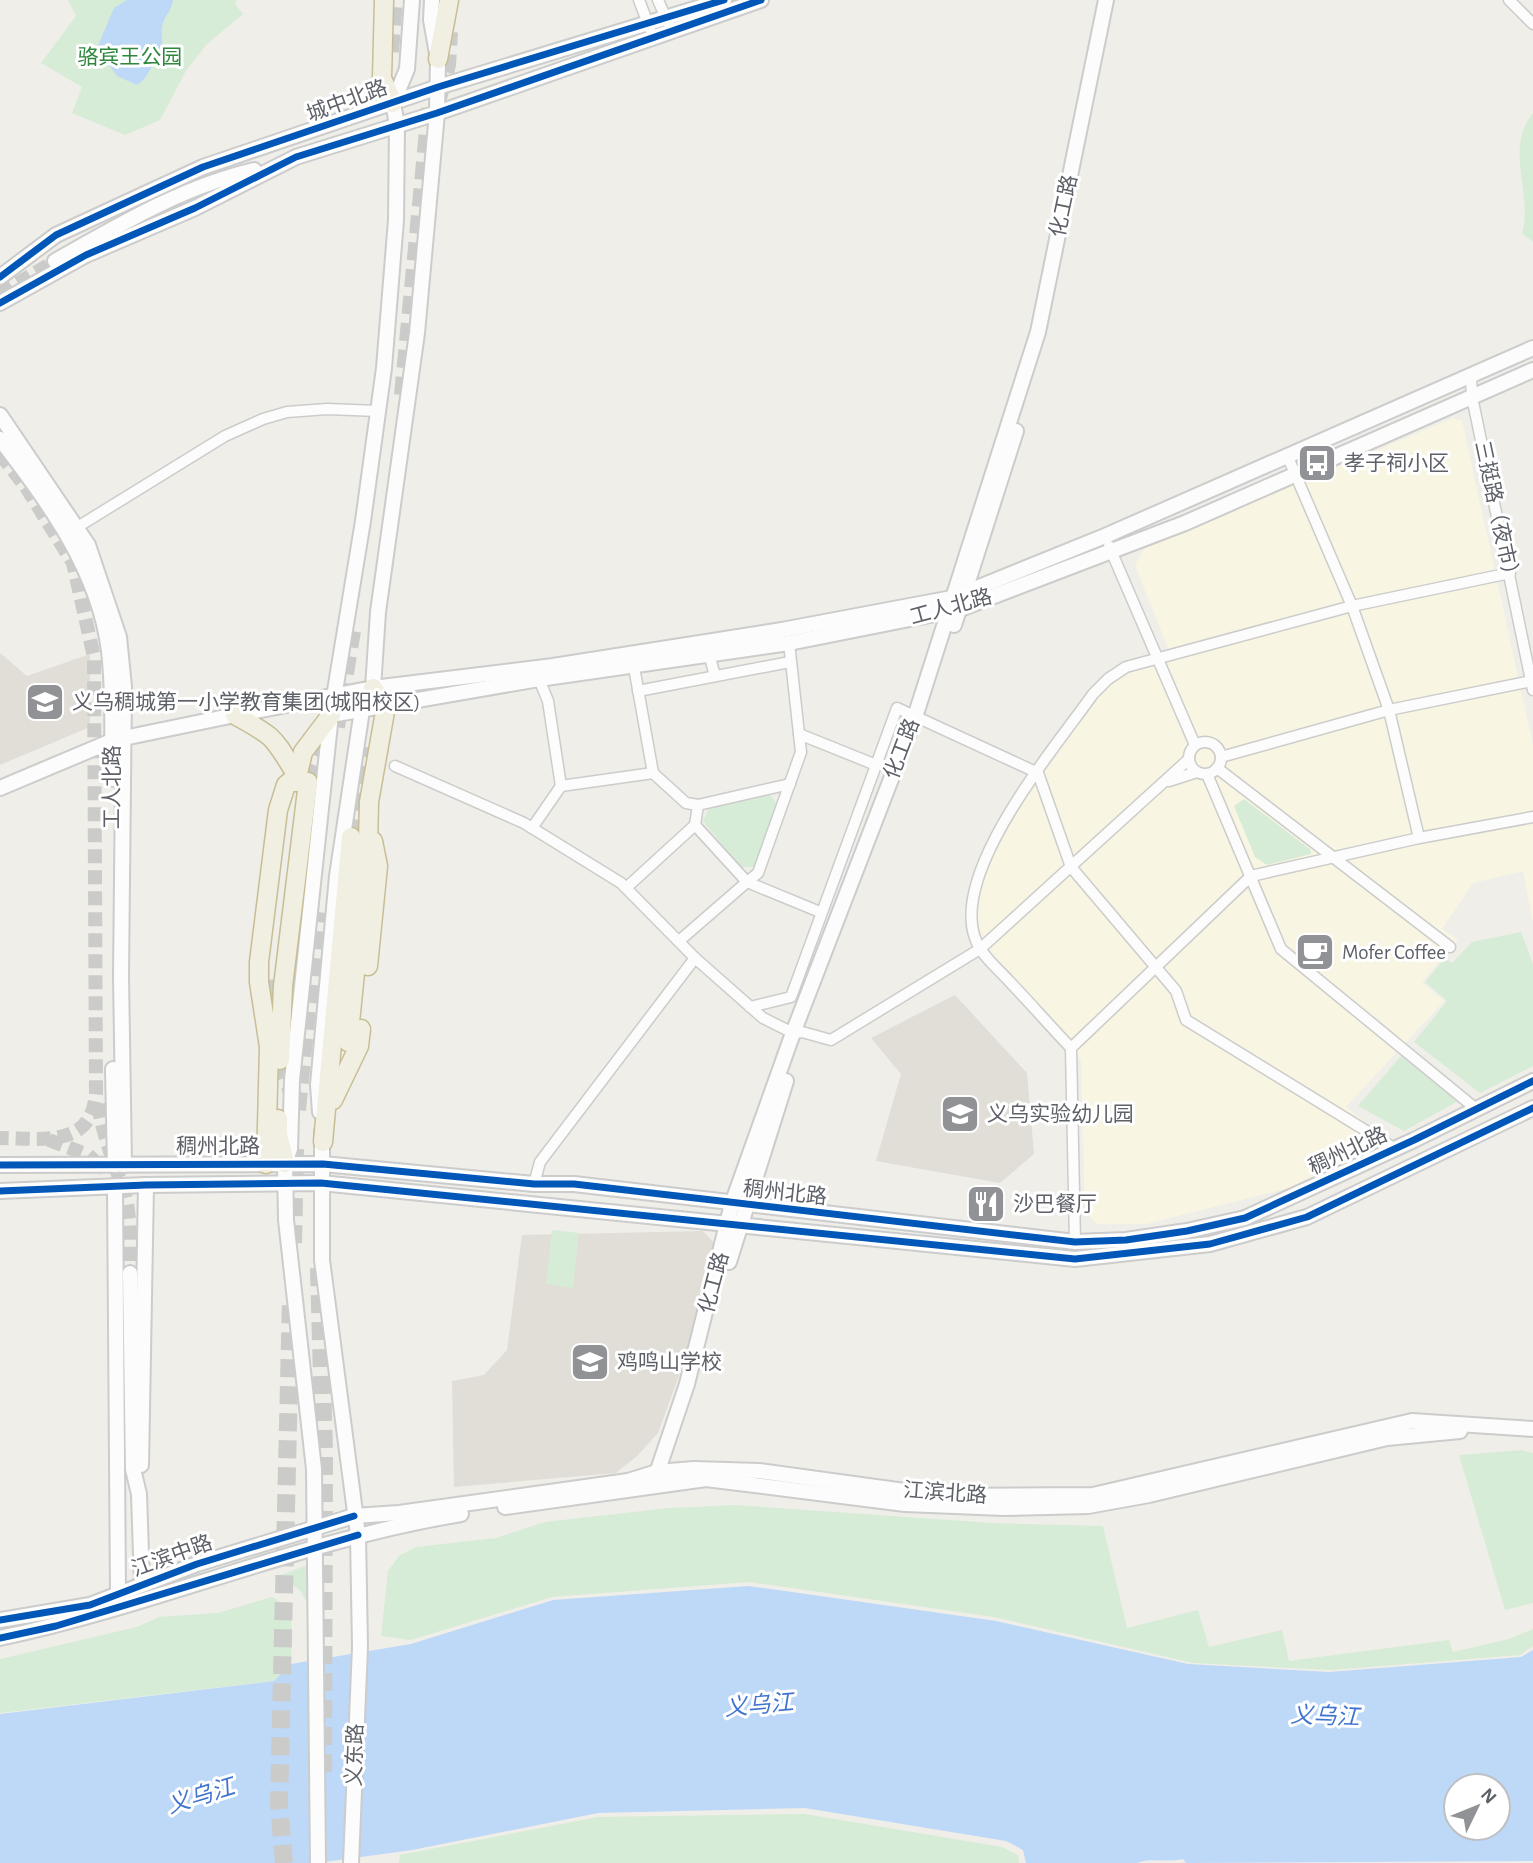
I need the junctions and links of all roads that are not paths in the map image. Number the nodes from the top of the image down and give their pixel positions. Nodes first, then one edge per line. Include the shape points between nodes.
1 (384, 0) edge
2 (412, 0) edge
3 (432, 0) edge
4 (449, 0) edge
5 (639, 0) edge
6 (658, 0) edge
7 (724, 0) edge
8 (761, 0) edge
9 (1106, 0) edge
10 (1116, 0) edge
11 (1509, 0) edge
12 (648, 24) junction
13 (1533, 24) edge
14 (670, 26) junction
15 (654, 39) junction
16 (438, 59) junction
17 (438, 87) junction
18 (393, 103) junction
19 (437, 113) junction
20 (397, 124) junction
21 (259, 150) junction
22 (279, 165) junction
23 (0, 277) edge
24 (0, 303) edge
25 (1533, 348) edge
26 (1533, 370) edge
27 (1471, 376) junction
28 (1472, 397) junction
29 (378, 411) junction
30 (0, 415) edge
31 (0, 439) edge
32 (1287, 455) junction
33 (1295, 473) junction
34 (71, 530) junction
35 (1105, 536) junction
36 (1112, 552) junction
37 (1510, 573) junction
38 (957, 603) junction
39 (1352, 606) junction
40 (789, 643) junction
41 (709, 654) junction
42 (1157, 658) junction
43 (790, 662) junction
44 (634, 667) junction
45 (715, 677) junction
46 (539, 680) junction
47 (1532, 685) edge
48 (373, 688) junction
49 (638, 691) junction
50 (335, 696) junction
51 (386, 706) junction
52 (362, 710) junction
53 (1389, 710) junction
54 (235, 715) junction
55 (331, 715) junction
56 (919, 719) junction
57 (799, 734) junction
58 (117, 740) junction
59 (1195, 745) junction
60 (1189, 759) junction
61 (876, 765) junction
62 (395, 766) dead end
63 (1211, 768) junction
64 (653, 773) junction
65 (1038, 773) junction
66 (303, 779) junction
67 (1165, 782) junction
68 (790, 785) junction
69 (561, 786) junction
70 (0, 788) edge
71 (698, 805) junction
72 (1533, 817) edge
73 (695, 825) junction
74 (368, 828) junction
75 (532, 828) junction
76 (351, 837) tunnel mouth
77 (1419, 838) junction
78 (1334, 857) junction
79 (1071, 867) junction
80 (1251, 876) junction
81 (747, 882) junction
82 (626, 888) junction
83 (820, 912) junction
84 (680, 941) junction
85 (1450, 947) dead end
86 (980, 949) junction
87 (695, 958) junction
88 (1156, 966) junction
89 (270, 980) tunnel mouth
90 (750, 1007) junction
91 (797, 1033) junction
92 (348, 1042) dead end
93 (1071, 1048) junction
94 (1533, 1081) edge
95 (1475, 1108) junction
96 (1533, 1108) edge
97 (325, 1119) junction
98 (323, 1142) junction
99 (1394, 1148) junction
100 (285, 1163) junction
101 (266, 1164) junction
102 (323, 1164) junction
103 (0, 1165) edge
104 (120, 1165) junction
105 (287, 1182) junction
106 (321, 1183) junction
107 (534, 1184) junction
108 (146, 1185) junction
109 (115, 1187) junction
110 (0, 1192) edge
111 (738, 1205) junction
112 (734, 1225) junction
113 (1075, 1242) junction
114 (1533, 1429) edge
115 (1533, 1437) edge
116 (660, 1478) junction
117 (139, 1494) junction
118 (118, 1495) junction
119 (354, 1516) junction
120 (140, 1518) junction
121 (118, 1521) junction
122 (314, 1528) junction
123 (358, 1535) junction
124 (314, 1546) junction
125 (142, 1584) junction
126 (118, 1596) junction
127 (0, 1620) edge
128 (0, 1638) edge
129 (318, 1863) edge
130 (351, 1863) edge

1 - 18 highway via 382,78
2 - 18 main road via 407,69
3 - 16 main road via 430,20
4 - 16 highway
5 - 12 street
6 - 14 street
7 - 14 main road, 城中北路
8 - 14 main road, 城中北路
9 - 38 main road, 化工路 via 1038,332
10 - 38 main road, 化工路 via 1046,335
11 - 13 street
12 - 14 main road, 城中北路
12 - 15 street
12 - 17 main road, 城中北路
14 - 15 main road, 城中北路
15 - 19 main road, 城中北路
16 - 17 main road
17 - 18 main road, 城中北路
17 - 19 main road
18 - 20 main road, 义东路
18 - 21 main road, 城中北路
19 - 20 main road, 城中北路
19 - 48 main road via 417,333 378,612
20 - 22 main road, 城中北路
20 - 29 main road, 义东路 via 397,220
21 - 22 main road via 151,201 54,258 161,203 234,175
21 - 23 main road, 城中北路 via 191,172 80,223
22 - 24 main road via 86,255
25 - 27 main road, 工人北路
26 - 28 main road, 工人北路
27 - 28 street, 三挺路（夜市）
27 - 32 main road, 工人北路
28 - 33 main road, 工人北路
28 - 37 street, 三挺路（夜市）
29 - 34 street via 327,409 263,419 225,436
29 - 50 main road, 义东路
30 - 34 main road
31 - 34 main road, 工人北路
32 - 33 street
32 - 35 main road, 工人北路
33 - 36 main road, 工人北路
33 - 39 street
34 - 58 main road, 工人北路 via 102,616
35 - 36 street
35 - 38 main road, 工人北路
36 - 38 main road, 工人北路
36 - 42 street
37 - 39 street
37 - 47 street, 三挺路（夜市）
38 - 40 main road, 工人北路
38 - 48 main road, 工人北路
38 - 56 main road, 化工路
39 - 42 street
39 - 53 street
40 - 41 main road, 工人北路
40 - 43 street
41 - 44 main road, 工人北路
41 - 45 street
42 - 59 street
42 - 65 street via 1126,667 1108,679
43 - 45 street
43 - 57 street
44 - 46 main road, 工人北路
44 - 49 street
45 - 49 street
46 - 51 main road, 工人北路
46 - 69 street via 548,701
47 - 53 street
48 - 50 main road, 工人北路
48 - 51 highway
48 - 52 main road, 义东路
49 - 64 street
50 - 54 main road, 工人北路
50 - 55 main road, 义东路
51 - 52 main road, 工人北路
51 - 74 highway
52 - 55 main road, 工人北路
52 - 98 main road, 义东路 via 334,902 317,1085
53 - 63 street
53 - 77 street
54 - 58 main road, 工人北路
54 - 66 highway via 270,734
55 - 66 highway via 303,752
55 - 100 main road, 义东路 via 293,1067 290,1149
56 - 61 street via 897,708
56 - 65 street
56 - 91 main road, 化工路
57 - 61 street
57 - 68 street via 801,752
58 - 70 main road, 工人北路
58 - 104 main road, 工人北路
59 - 60 street
59 - 63 street via 1214,745
60 - 63 street
60 - 67 street
61 - 83 street
62 - 75 street
63 - 67 street
63 - 78 street
63 - 80 street
64 - 69 street
64 - 71 street via 686,803
65 - 79 street
65 - 86 street via 1008,814 983,861 973,894 971,923
66 - 89 highway via 284,849
66 - 100 highway via 283,986 278,1134
66 - 101 highway via 286,785 278,810 259,962 270,1046
67 - 79 street
68 - 71 street
68 - 81 street via 758,873
69 - 75 street
71 - 73 street
72 - 77 street
73 - 81 street
73 - 82 street
74 - 92 highway
74 - 97 highway via 378,866 359,1046
75 - 82 street
76 - 97 highway
77 - 78 street
78 - 80 street
78 - 85 street
79 - 86 street
79 - 88 street
80 - 88 street
80 - 95 street via 1281,948
81 - 83 street
81 - 84 street
82 - 84 street
83 - 90 street via 791,997
84 - 87 street
86 - 91 street via 831,1040
86 - 93 street
87 - 90 street
87 - 107 street via 540,1162
88 - 93 street
88 - 99 street via 1176,991 1186,1020
90 - 91 street
91 - 111 main road, 化工路
93 - 113 street
94 - 95 main road, 稠州北路
95 - 99 main road, 稠州北路
96 - 112 main road, 稠州北路 via 1307,1217 1210,1244 1075,1259
97 - 98 highway
98 - 102 main road, 义东路
99 - 113 main road, 稠州北路 via 1245,1218 1163,1235
100 - 101 main road, 稠州北路
100 - 102 main road, 稠州北路
100 - 105 main road, 义东路
101 - 104 main road, 稠州北路
102 - 106 main road, 义东路
102 - 107 main road, 稠州北路
103 - 104 main road, 稠州北路
105 - 106 main road, 稠州北路
105 - 108 main road, 稠州北路
105 - 122 main road, 义东路 via 286,1220 314,1469
106 - 112 main road, 稠州北路
106 - 119 main road, 义东路 via 322,1260
107 - 111 main road, 稠州北路 via 574,1184
108 - 109 main road, 稠州北路
108 - 117 main road
109 - 110 main road, 稠州北路
109 - 118 main road
111 - 112 main road, 化工路
111 - 113 main road, 稠州北路
112 - 116 main road, 化工路
114 - 116 main road, 江滨北路 via 1412,1421 1093,1494 941,1496 759,1471 694,1469
115 - 116 main road, 江滨北路 via 1458,1431 1387,1438 1088,1506 905,1504 706,1479
116 - 119 main road, 江滨北路
116 - 123 main road, 江滨北路 via 610,1493 399,1524
117 - 118 main road via 133,1469 126,1273 124,1473
117 - 120 main road
118 - 121 main road
119 - 122 main road, 江滨中路
119 - 123 main road, 义东路
120 - 121 main road via 128,1530
120 - 125 main road
121 - 126 main road
122 - 124 main road, 义东路
122 - 125 main road, 江滨中路
123 - 124 main road, 江滨中路
123 - 130 main road, 义东路 via 360,1647
124 - 128 main road, 江滨中路 via 168,1594
124 - 129 main road, 义东路
125 - 126 main road, 江滨中路
126 - 127 main road, 江滨中路

